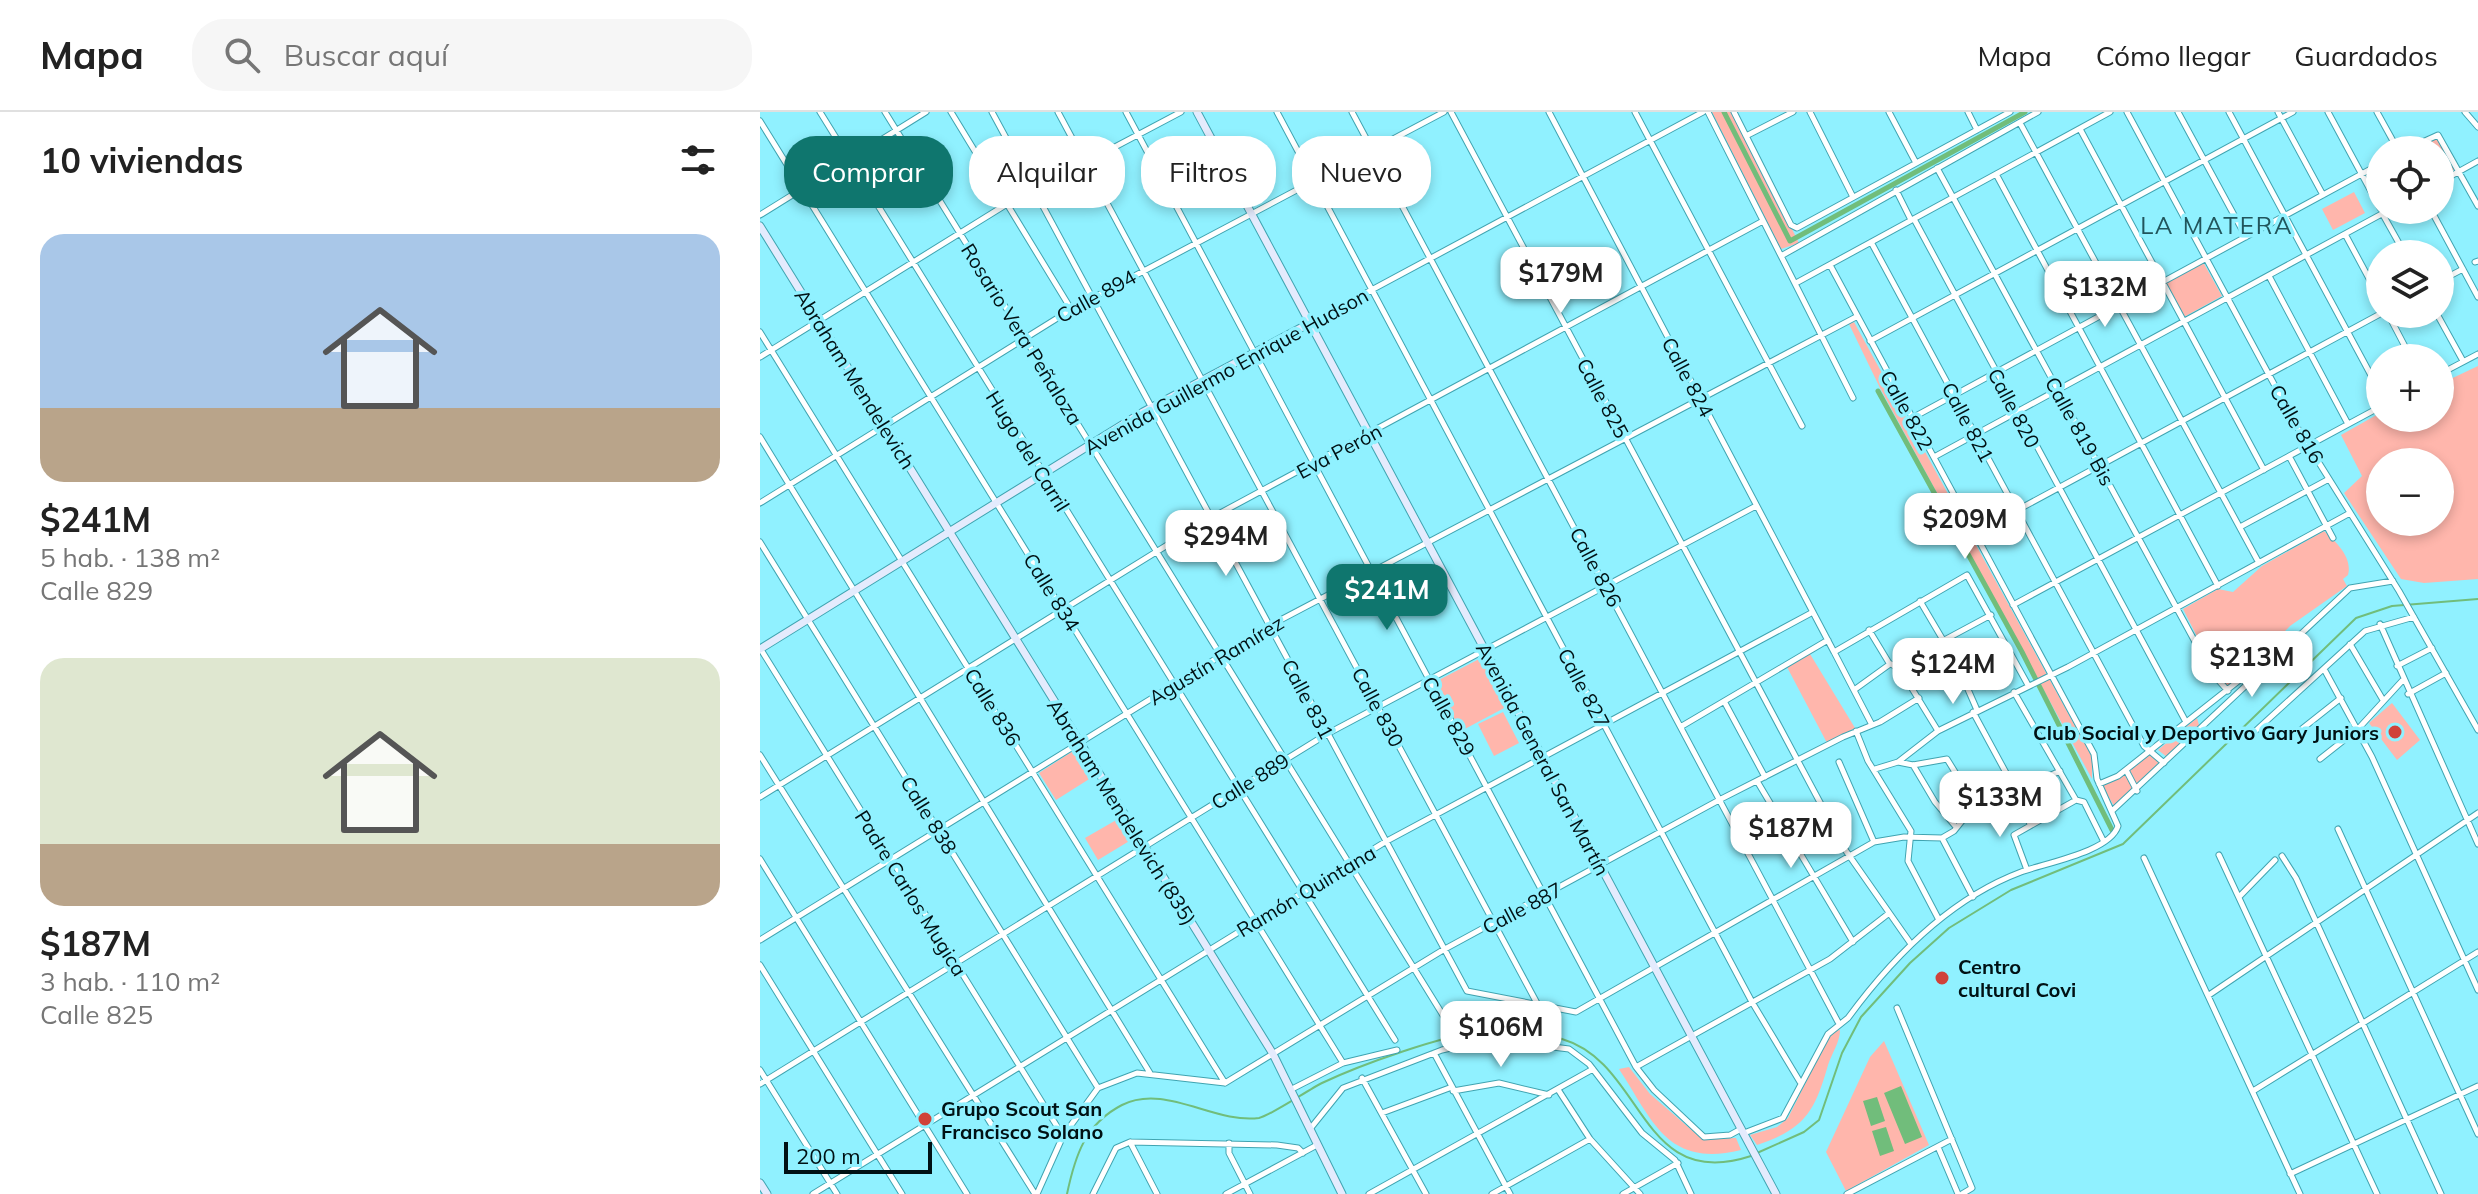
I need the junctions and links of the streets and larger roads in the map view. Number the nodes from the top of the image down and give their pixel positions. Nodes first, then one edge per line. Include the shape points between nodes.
1 (820, 112) edge
2 (885, 112) edge
3 (926, 112) edge
4 (951, 112) edge
5 (992, 112) edge
6 (1058, 112) edge
7 (1126, 112) edge
8 (1181, 112) edge
9 (1197, 112) edge
10 (1277, 112) edge
11 (1352, 112) edge
12 (1444, 112) edge
13 (1451, 112) edge
14 (1549, 112) edge
15 (1635, 112) edge
16 (1705, 112) edge
17 (1734, 112) edge
18 (1793, 112) edge
19 (1810, 112) edge
20 (1889, 112) edge
21 (1968, 112) edge
22 (2010, 112) edge
23 (2038, 112) edge
24 (2110, 112) edge
25 (2127, 112) edge
26 (2178, 112) edge
27 (2229, 112) edge
28 (2293, 112) edge
29 (2328, 112) edge
30 (2377, 112) edge
31 (2465, 112) edge
32 (2279, 115) edge
33 (760, 121) edge
34 (2020, 123) junction
35 (2478, 127) edge
36 (2080, 129) junction
37 (897, 130) junction
38 (1977, 130) junction
39 (1138, 134) junction
40 (835, 136) edge
41 (887, 136) edge
42 (1005, 136) edge
43 (1071, 136) edge
44 (1365, 136) edge
45 (1397, 136) edge
46 (1746, 136) junction
47 (2390, 136) edge
48 (2243, 139) junction
49 (1292, 140) edge
50 (1650, 141) junction
51 (969, 142) edge
52 (1125, 142) edge
53 (2036, 152) junction
54 (784, 159) edge
55 (2205, 160) junction
56 (2478, 161) edge
57 (1916, 163) junction
58 (2454, 163) edge
59 (1937, 168) junction
60 (2366, 171) edge
61 (2459, 172) junction
62 (1996, 174) junction
63 (2361, 174) junction
64 (2454, 175) edge
65 (1583, 178) junction
66 (2164, 182) junction
67 (2366, 182) edge
68 (1896, 190) junction
69 (1292, 191) edge
70 (2323, 195) junction
71 (1954, 196) junction
72 (1853, 197) junction
73 (784, 200) edge
74 (2120, 206) junction
75 (2478, 206) edge
76 (814, 208) edge
77 (880, 208) edge
78 (1001, 208) edge
79 (1009, 208) edge
80 (1044, 208) edge
81 (1110, 208) edge
82 (1328, 208) edge
83 (1403, 208) edge
84 (1251, 213) junction
85 (760, 215) edge
86 (2285, 216) junction
87 (1508, 217) junction
88 (1912, 220) junction
89 (1763, 221) junction
90 (2366, 221) edge
91 (2439, 224) edge
92 (760, 226) edge
93 (2079, 229) junction
94 (961, 234) junction
95 (2345, 234) junction
96 (2246, 237) junction
97 (1195, 242) junction
98 (1871, 242) junction
99 (1708, 250) junction
100 (2037, 251) junction
101 (2306, 255) junction
102 (1781, 256) junction
103 (1430, 259) junction
104 (2205, 259) junction
105 (914, 263) junction
106 (1830, 265) junction
107 (1144, 269) junction
108 (2463, 269) junction
109 (2366, 273) edge
110 (1995, 274) junction
111 (2454, 274) edge
112 (2269, 276) junction
113 (2161, 282) junction
114 (1796, 283) junction
115 (1640, 286) junction
116 (1372, 290) junction
117 (865, 292) junction
118 (1954, 297) junction
119 (2226, 297) junction
120 (2478, 297) edge
121 (1092, 298) junction
122 (2120, 306) junction
123 (1072, 309) junction
124 (1856, 317) junction
125 (1912, 319) junction
126 (819, 321) junction
127 (2182, 321) junction
128 (2366, 322) edge
129 (1310, 323) junction
130 (2078, 327) junction
131 (2445, 328) edge
132 (1566, 329) junction
133 (760, 332) edge
134 (2348, 332) junction
135 (1822, 335) junction
136 (1025, 337) junction
137 (1870, 341) junction
138 (2141, 344) junction
139 (771, 350) junction
140 (2036, 350) junction
141 (2309, 353) junction
142 (1254, 354) junction
143 (2478, 354) edge
144 (760, 357) edge
145 (2463, 361) junction
146 (1768, 364) junction
147 (2366, 366) edge
148 (2454, 366) edge
149 (976, 367) junction
150 (2099, 367) junction
151 (1490, 371) junction
152 (1995, 372) junction
153 (2268, 374) junction
154 (1202, 382) junction
155 (2058, 390) junction
156 (1953, 394) junction
157 (930, 395) junction
158 (1853, 398) dead end
159 (2225, 399) junction
160 (1700, 400) junction
161 (1432, 402) junction
162 (1151, 408) junction
163 (2016, 412) junction
164 (2366, 414) edge
165 (1912, 418) junction
166 (2182, 421) junction
167 (884, 424) junction
168 (2348, 424) junction
169 (1802, 426) dead end
170 (1975, 434) junction
171 (1370, 435) junction
172 (760, 437) edge
173 (1625, 440) junction
174 (2141, 443) junction
175 (1091, 445) junction
176 (2308, 445) junction
177 (836, 454) junction
178 (2289, 456) junction
179 (1934, 457) junction
180 (1314, 464) junction
181 (2099, 465) junction
182 (2264, 470) junction
183 (1043, 474) junction
184 (1548, 478) junction
185 (2329, 479) junction
186 (790, 484) junction
187 (2058, 488) junction
188 (2309, 490) junction
189 (1262, 491) junction
190 (2221, 492) junction
191 (760, 503) edge
192 (997, 503) junction
193 (1756, 506) junction
194 (1489, 510) junction
195 (2016, 511) junction
196 (2350, 513) junction
197 (2180, 514) junction
198 (1211, 518) junction
199 (2327, 526) junction
200 (2240, 527) junction
201 (949, 533) junction
202 (1975, 533) junction
203 (2137, 537) junction
204 (2333, 538) dead end
205 (760, 542) edge
206 (1428, 543) junction
207 (1683, 545) junction
208 (1157, 551) junction
209 (2097, 560) junction
210 (903, 561) junction
211 (2259, 563) junction
212 (1371, 572) junction
213 (1110, 581) junction
214 (2393, 581) junction
215 (2055, 582) junction
216 (1606, 586) junction
217 (2218, 586) junction
218 (854, 590) junction
219 (1320, 600) junction
220 (1920, 601) junction
221 (2013, 605) junction
222 (2177, 608) junction
223 (1063, 610) junction
224 (1813, 612) junction
225 (1991, 615) junction
226 (1547, 617) junction
227 (2414, 617) junction
228 (808, 620) junction
229 (2380, 624) junction
230 (1269, 626) junction
231 (1869, 630) junction
232 (2135, 630) junction
233 (1015, 639) junction
234 (1828, 640) junction
235 (1945, 641) junction
236 (2350, 644) junction
237 (760, 648) edge
238 (2432, 648) junction
239 (1486, 651) junction
240 (1834, 652) junction
241 (1739, 653) junction
242 (2092, 653) junction
243 (1221, 656) junction
244 (1893, 665) junction
245 (2397, 666) junction
246 (968, 668) junction
247 (2262, 669) junction
248 (2324, 669) junction
249 (2446, 673) junction
250 (2051, 674) junction
251 (1429, 680) junction
252 (2402, 681) junction
253 (2030, 684) junction
254 (1173, 685) junction
255 (1754, 685) junction
256 (1854, 690) junction
257 (2228, 691) junction
258 (2014, 692) junction
259 (1664, 694) junction
260 (2408, 694) junction
261 (920, 697) junction
262 (1919, 698) junction
263 (2341, 698) junction
264 (2383, 700) junction
265 (1725, 703) junction
266 (1378, 708) junction
267 (1975, 711) junction
268 (1126, 714) junction
269 (2198, 715) junction
270 (2186, 722) junction
271 (2205, 723) junction
272 (1604, 725) junction
273 (1872, 725) junction
274 (874, 726) junction
275 (1682, 726) junction
276 (2358, 729) junction
277 (2478, 730) edge
278 (1856, 731) junction
279 (1938, 731) junction
280 (2298, 732) dead end
281 (1327, 734) junction
282 (2251, 735) dead end
283 (1079, 743) junction
284 (2148, 750) junction
285 (760, 755) edge
286 (827, 755) junction
287 (1542, 758) junction
288 (1285, 759) junction
289 (2320, 759) dead end
290 (1797, 761) junction
291 (1839, 762) dead end
292 (1898, 762) junction
293 (2164, 763) junction
294 (1913, 765) junction
295 (1875, 769) junction
296 (2126, 770) junction
297 (2060, 771) junction
298 (1033, 772) junction
299 (1765, 777) junction
300 (1757, 781) junction
301 (2099, 784) junction
302 (779, 785) junction
303 (1488, 787) junction
304 (1237, 789) junction
305 (2015, 789) junction
306 (2137, 791) junction
307 (760, 797) edge
308 (1721, 799) junction
309 (985, 800) junction
310 (2076, 800) junction
311 (1974, 804) junction
312 (2113, 810) junction
313 (2478, 813) edge
314 (1435, 815) junction
315 (1190, 818) junction
316 (2467, 821) junction
317 (2030, 824) junction
318 (1956, 827) junction
319 (2338, 829) dead end
320 (938, 830) junction
321 (1662, 833) junction
322 (1911, 838) junction
323 (1942, 838) junction
324 (1385, 842) junction
325 (1874, 842) junction
326 (2104, 842) junction
327 (2478, 844) edge
328 (1144, 846) junction
329 (2219, 855) dead end
330 (2417, 855) junction
331 (2282, 856) dead end
332 (1850, 857) junction
333 (2144, 858) dead end
334 (760, 859) edge
335 (891, 859) junction
336 (2275, 860) dead end
337 (1349, 863) junction
338 (1600, 866) junction
339 (2027, 870) junction
340 (1096, 876) junction
341 (1813, 879) junction
342 (844, 889) junction
343 (2366, 889) junction
344 (1302, 891) junction
345 (1545, 896) junction
346 (1973, 897) junction
347 (2239, 897) junction
348 (1774, 901) junction
349 (1049, 905) junction
350 (1888, 914) junction
351 (796, 918) junction
352 (1939, 920) junction
353 (1255, 921) junction
354 (2316, 923) junction
355 (1493, 924) junction
356 (1003, 934) junction
357 (1716, 934) junction
358 (760, 940) edge
359 (1853, 942) junction
360 (1911, 944) junction
361 (1209, 950) junction
362 (1443, 950) junction
363 (2478, 952) edge
364 (2267, 956) junction
365 (2465, 961) junction
366 (955, 963) junction
367 (760, 965) edge
368 (1413, 968) junction
369 (1655, 968) junction
370 (1811, 970) junction
371 (1161, 980) junction
372 (2478, 990) edge
373 (908, 993) junction
374 (2413, 993) junction
375 (2209, 995) junction
376 (1366, 996) junction
377 (1600, 999) junction
378 (1752, 1002) junction
379 (1538, 1006) junction
380 (1897, 1008) dead end
381 (1113, 1009) junction
382 (861, 1022) junction
383 (1838, 1022) junction
384 (2363, 1024) junction
385 (1319, 1025) junction
386 (1449, 1025) dead end
387 (1692, 1036) junction
388 (1066, 1038) junction
389 (1395, 1040) dead end
390 (1397, 1050) dead end
391 (814, 1051) junction
392 (1434, 1053) junction
393 (1273, 1054) junction
394 (2313, 1055) junction
395 (1343, 1063) junction
396 (1019, 1067) junction
397 (1636, 1067) junction
398 (1593, 1069) junction
399 (760, 1070) edge
400 (1150, 1073) junction
401 (1362, 1078) junction
402 (763, 1082) edge
403 (1800, 1082) junction
404 (1225, 1083) junction
405 (2478, 1086) edge
406 (1098, 1088) junction
407 (1452, 1089) junction
408 (1559, 1091) junction
409 (2253, 1091) junction
410 (1290, 1092) junction
411 (1550, 1095) junction
412 (2460, 1095) junction
413 (972, 1097) junction
414 (1382, 1113) junction
415 (2407, 1120) junction
416 (925, 1126) junction
417 (1309, 1129) junction
418 (1744, 1134) junction
419 (2478, 1134) edge
420 (1478, 1135) junction
421 (1063, 1136) junction
422 (1590, 1139) junction
423 (1952, 1139) junction
424 (1130, 1142) junction
425 (1229, 1143) junction
426 (2354, 1143) junction
427 (1317, 1145) junction
428 (1937, 1147) junction
429 (1303, 1153) junction
430 (877, 1155) junction
431 (1678, 1163) junction
432 (1413, 1170) junction
433 (2290, 1174) junction
434 (760, 1183) edge
435 (831, 1183) junction
436 (1244, 1184) junction
437 (1506, 1186) junction
438 (1633, 1188) junction
439 (1850, 1193) edge
440 (767, 1194) edge
441 (813, 1194) edge
442 (837, 1194) edge
443 (902, 1194) edge
444 (967, 1194) edge
445 (1036, 1194) edge
446 (1093, 1194) edge
447 (1157, 1194) edge
448 (1226, 1194) edge
449 (1250, 1194) edge
450 (1342, 1194) edge
451 (1369, 1194) edge
452 (1426, 1194) edge
453 (1492, 1194) edge
454 (1510, 1194) edge
455 (1623, 1194) edge
456 (1640, 1194) edge
457 (1691, 1194) edge
458 (1776, 1194) edge
459 (1960, 1194) edge
460 (2300, 1194) edge
461 (2377, 1194) edge
462 (2441, 1194) edge

1 - 40 street, Hugo del Carril
2 - 37 street, Rosario Vera Peñaloza
3 - 37 street
4 - 51 street
5 - 42 street, Calle 831
6 - 43 street, Calle 830
7 - 39 street, Calle 829
8 - 39 street
9 - 84 street, Avenida General San Martín
10 - 49 street, Calle 827
11 - 44 street, Calle 826
12 - 45 street, Calle 894
13 - 87 street, Calle 825
14 - 65 street, Calle 824
15 - 50 street
16 - 50 street, Avenida Guillermo Enrique Hudson
16 - 89 street, Calle 822
17 - 46 street
18 - 46 street
19 - 72 street
20 - 57 street
21 - 38 street
22 - 38 street
23 - 34 street
24 - 36 street
25 - 66 street, Calle 816
26 - 55 street
27 - 48 street
28 - 32 street
29 - 63 street
30 - 47 street
31 - 35 street
32 - 48 street
32 - 70 street
33 - 54 street, Calle 834
34 - 53 street
34 - 59 street
36 - 53 street
36 - 74 street
37 - 41 street
37 - 94 street, Rosario Vera Peñaloza
38 - 57 street
39 - 52 street
39 - 97 street, Calle 829
46 - 72 street via 1794,228
48 - 55 street
48 - 86 street
50 - 65 street, Avenida Guillermo Enrique Hudson
50 - 99 street
53 - 62 street
53 - 93 street
55 - 66 street
55 - 96 street
56 - 61 street
57 - 72 street
58 - 61 street
59 - 68 street
59 - 71 street, Calle 819 Bis
60 - 63 street
61 - 64 street
61 - 75 street
62 - 71 street
62 - 100 street
63 - 67 street
63 - 70 street
65 - 87 street, Avenida Guillermo Enrique Hudson
65 - 115 street, Calle 824
66 - 74 street
66 - 104 street, Calle 816
68 - 88 street, Calle 820
68 - 102 street
69 - 84 street, Calle 894
70 - 86 street
71 - 88 street
71 - 110 street, Calle 819 Bis
73 - 85 street
74 - 93 street
74 - 113 street
76 - 117 street, Calle 834
77 - 105 street, Hugo del Carril
78 - 94 street
79 - 123 street
80 - 121 street, Calle 831
81 - 107 street, Calle 830
82 - 116 street, Calle 827
83 - 103 street, Calle 826
84 - 97 street, Calle 894
84 - 129 street, Avenida General San Martín
86 - 96 street
86 - 101 street
87 - 103 street, Avenida Guillermo Enrique Hudson
87 - 132 street, Calle 825
88 - 98 street
88 - 118 street, Calle 820
89 - 99 street, Eva Perón
89 - 102 street, Calle 822
90 - 95 street
91 - 108 street
92 - 126 street, Abraham Mendelevich
93 - 100 street
93 - 122 street
94 - 105 street
94 - 136 street, Rosario Vera Peñaloza
95 - 101 street
95 - 109 street
96 - 104 street
97 - 107 street, Calle 894
97 - 142 street, Calle 829
98 - 106 street
98 - 125 street, Calle 821
99 - 115 street, Eva Perón
99 - 146 street
100 - 110 street
100 - 130 street
101 - 112 street
101 - 134 street
102 - 114 street, Calle 822
103 - 116 street, Avenida Guillermo Enrique Hudson
103 - 151 street, Calle 826
104 - 113 street
104 - 119 street, Calle 816
105 - 117 street
105 - 149 street, Hugo del Carril
106 - 114 street
106 - 124 street, Calle 822
107 - 121 street, Calle 894
107 - 154 street, Calle 830
108 - 111 street
108 - 120 street
110 - 118 street
110 - 140 street, Calle 819 Bis
112 - 119 street
112 - 141 street
113 - 122 street
113 - 127 street
114 - 135 street, Calle 822
115 - 132 street, Eva Perón
115 - 160 street, Calle 824
116 - 129 street, Avenida Guillermo Enrique Hudson
116 - 161 street, Calle 827
117 - 126 street
117 - 157 street, Calle 834
118 - 125 street
118 - 152 street, Calle 820
119 - 127 street
119 - 153 street, Calle 816
121 - 123 street, Calle 894
121 - 162 street, Calle 831
122 - 130 street
122 - 138 street
123 - 136 street, Calle 894
124 - 135 street, Agustín Ramírez
124 - 137 street, Calle 822
125 - 137 street
125 - 156 street, Calle 821
126 - 139 street
126 - 167 street, Abraham Mendelevich
127 - 138 street
127 - 159 street
128 - 134 street
129 - 142 street, Avenida Guillermo Enrique Hudson
129 - 171 street, Avenida General San Martín
130 - 140 street
130 - 150 street
131 - 145 street
132 - 151 street, Eva Perón
132 - 173 street, Calle 825
133 - 139 street, Calle 836
134 - 141 street
134 - 147 street
135 - 146 street, Agustín Ramírez
135 - 158 street, Calle 822
136 - 149 street, Calle 894
136 - 175 street, Rosario Vera Peñaloza
137 - 165 street, Calle 822
138 - 150 street
138 - 166 street
139 - 144 street
139 - 177 street, Calle 836
140 - 152 street
140 - 155 street, Calle 819 Bis
141 - 153 street
141 - 168 street
142 - 154 street, Avenida Guillermo Enrique Hudson
142 - 180 street, Calle 829
143 - 145 street
145 - 148 street
146 - 160 street, Agustín Ramírez
146 - 169 street
149 - 157 street, Calle 894
149 - 183 street, Hugo del Carril
150 - 155 street
150 - 174 street
151 - 161 street, Eva Perón
151 - 184 street, Calle 826
152 - 156 street
152 - 163 street, Calle 820
153 - 159 street
153 - 176 street, Calle 816
154 - 162 street, Avenida Guillermo Enrique Hudson
154 - 189 street, Calle 830
155 - 163 street
155 - 181 street, Calle 819 Bis
156 - 165 street
156 - 170 street, Calle 821
157 - 167 street, Calle 894
157 - 192 street, Calle 834
159 - 166 street
159 - 182 street
160 - 173 street, Agustín Ramírez
160 - 193 street, Calle 824
161 - 171 street, Eva Perón
161 - 194 street, Calle 827
162 - 175 street, Avenida Guillermo Enrique Hudson
162 - 198 street, Calle 831
163 - 170 street
163 - 187 street, Calle 820
164 - 168 street
165 - 179 street, Calle 822
166 - 174 street
166 - 190 street
167 - 177 street, Calle 894
167 - 201 street, Abraham Mendelevich
168 - 176 street
170 - 179 street
170 - 195 street, Calle 821
171 - 180 street, Eva Perón
171 - 206 street, Avenida General San Martín
172 - 186 street
173 - 184 street, Agustín Ramírez
173 - 207 street, Calle 825
174 - 181 street
174 - 197 street
175 - 183 street, Avenida Guillermo Enrique Hudson
175 - 208 street, Rosario Vera Peñaloza
176 - 178 street
176 - 185 street, Calle 816
177 - 186 street, Calle 894
177 - 210 street, Calle 836
178 - 182 street
178 - 188 street
179 - 202 street, Calle 822
180 - 189 street, Eva Perón
180 - 212 street, Calle 829
181 - 187 street
181 - 203 street, Calle 819 Bis
182 - 190 street
183 - 192 street, Avenida Guillermo Enrique Hudson
183 - 213 street, Hugo del Carril
184 - 194 street, Agustín Ramírez
184 - 216 street, Calle 826
185 - 188 street
185 - 196 street, Calle 816
186 - 191 street, Calle 894
186 - 218 street
187 - 195 street
187 - 209 street, Calle 820
188 - 199 street
188 - 200 street
189 - 198 street, Eva Perón
189 - 219 street, Calle 830
190 - 197 street
190 - 200 street
192 - 201 street, Avenida Guillermo Enrique Hudson
192 - 223 street, Calle 834
193 - 207 street, Calle 889
193 - 224 street, Calle 824
194 - 206 street, Agustín Ramírez
194 - 226 street, Calle 827
195 - 202 street
195 - 215 street, Calle 821
196 - 199 street
196 - 214 street, Calle 816
197 - 203 street
197 - 217 street
198 - 208 street, Eva Perón
198 - 230 street, Calle 831
199 - 204 street
199 - 211 street
200 - 211 street
201 - 210 street, Avenida Guillermo Enrique Hudson
201 - 233 street, Abraham Mendelevich (835)
202 - 221 street, Calle 822
203 - 209 street
203 - 222 street, Calle 819 Bis
205 - 228 street, Calle 838
206 - 212 street, Agustín Ramírez
206 - 239 street, Avenida General San Martín
207 - 216 street, Calle 889
207 - 241 street, Calle 825
208 - 213 street, Eva Perón
208 - 243 street, Rosario Vera Peñaloza
209 - 215 street
209 - 232 street, Calle 820
210 - 218 street, Avenida Guillermo Enrique Hudson
210 - 246 street, Calle 836
211 - 217 street
212 - 219 street, Agustín Ramírez
212 - 251 street, Calle 829
213 - 223 street, Eva Perón
213 - 254 street, Hugo del Carril
214 - 227 street, Calle 816
214 - 247 street via 2350,588
215 - 221 street
215 - 242 street, Calle 821
216 - 226 street, Calle 889
216 - 259 street, Calle 826
217 - 222 street
218 - 228 street, Avenida Guillermo Enrique Hudson
218 - 261 street
219 - 230 street, Agustín Ramírez
219 - 266 street, Calle 830
220 - 225 street via 1966,575
220 - 231 street
220 - 235 street
221 - 250 street, Calle 822
222 - 232 street
222 - 257 street, Calle 819 Bis via 2219,685
223 - 233 street, Eva Perón
223 - 268 street, Calle 834
224 - 234 street, Calle 824
224 - 241 street, Ramón Quintana
225 - 235 street
225 - 253 street
226 - 239 street, Calle 889
226 - 272 street, Calle 827
227 - 229 street
227 - 238 street, Calle 816
228 - 237 street, Avenida Guillermo Enrique Hudson
228 - 274 street, Calle 838
229 - 236 street
229 - 245 street
230 - 243 street, Agustín Ramírez
230 - 281 street, Calle 831
231 - 240 street
231 - 244 street
232 - 242 street
232 - 270 street, Calle 820
233 - 246 street, Eva Perón
233 - 283 street, Abraham Mendelevich (835)
234 - 240 street, Calle 824
234 - 255 street
235 - 244 street
235 - 267 street
236 - 248 street
236 - 264 street
237 - 286 street, Padre Carlos Mugica
238 - 245 street
238 - 249 street, Calle 816
239 - 251 street, Calle 889
239 - 287 street, Avenida General San Martín
240 - 256 street
241 - 255 street, Calle 825
241 - 259 street, Ramón Quintana
242 - 250 street
242 - 284 street, Calle 821
243 - 254 street, Agustín Ramírez
243 - 288 street, Rosario Vera Peñaloza
244 - 256 street
244 - 262 street
245 - 252 street
246 - 261 street, Eva Perón
246 - 298 street, Calle 836
247 - 257 street via 2251,670
247 - 271 street
248 - 263 street
248 - 282 street
249 - 260 street
249 - 277 street, Calle 816
250 - 253 street
250 - 301 street, Calle 822 via 2094,754
251 - 266 street, Calle 889
251 - 303 street, Calle 829
252 - 260 street
252 - 264 street
253 - 258 street
254 - 268 street, Agustín Ramírez
254 - 304 street, Hugo del Carril
255 - 265 street
255 - 290 street, Calle 825
256 - 273 street
257 - 269 street
258 - 267 street
258 - 297 street
259 - 272 street, Ramón Quintana
259 - 275 street, Calle 826
260 - 316 street
261 - 274 street, Eva Perón
261 - 309 street
262 - 273 street, Calle 887
262 - 279 street
263 - 276 street
263 - 280 street
264 - 276 street
265 - 275 street
265 - 299 street
266 - 281 street, Calle 889
266 - 314 street, Calle 830
267 - 279 street
267 - 305 street
268 - 283 street, Agustín Ramírez
268 - 315 street, Calle 834
269 - 270 street
269 - 271 street
270 - 284 street
271 - 293 street
272 - 287 street, Ramón Quintana
272 - 321 street, Calle 827
273 - 278 street, Calle 887
274 - 286 street, Eva Perón
274 - 320 street, Calle 838
275 - 308 street, Calle 826
276 - 289 street
276 - 330 street
278 - 290 street, Calle 887
278 - 295 street
279 - 292 street
281 - 288 street, Calle 889
281 - 324 street, Calle 831
283 - 298 street, Agustín Ramírez
283 - 328 street, Abraham Mendelevich (835)
284 - 293 street, Calle 821
284 - 296 street
285 - 302 street
286 - 302 street, Eva Perón
286 - 335 street, Padre Carlos Mugica
287 - 303 street, Ramón Quintana
287 - 338 street, Avenida General San Martín
288 - 304 street, Calle 889
288 - 337 street, Rosario Vera Peñaloza
290 - 299 street, Calle 887
290 - 332 street, Calle 825
291 - 325 street
292 - 294 street
292 - 295 street
293 - 306 street
294 - 311 street via 1950,760
294 - 318 street
295 - 322 street
296 - 301 street
296 - 306 street
297 - 305 street
297 - 310 street
298 - 309 street, Agustín Ramírez
298 - 340 street, Calle 836
299 - 300 street, Calle 887
300 - 308 street, Calle 887
300 - 341 street
301 - 312 street, Calle 822
302 - 307 street, Eva Perón
302 - 342 street
303 - 314 street, Ramón Quintana
303 - 345 street, Calle 829
304 - 315 street, Calle 889
304 - 344 street, Hugo del Carril
305 - 311 street
305 - 317 street
306 - 312 street
308 - 321 street, Calle 887
308 - 348 street, Calle 826
309 - 320 street, Agustín Ramírez
309 - 349 street
310 - 317 street
310 - 326 street via 2084,802
311 - 318 street
312 - 326 street via 2117,830
313 - 316 street
314 - 324 street, Ramón Quintana
314 - 355 street, Calle 830
315 - 328 street, Calle 889
315 - 353 street, Calle 834
316 - 327 street
316 - 330 street
317 - 339 street via 2014,835
318 - 323 street
319 - 343 street
320 - 335 street, Agustín Ramírez
320 - 356 street, Calle 838
321 - 338 street, Calle 887
321 - 357 street, Calle 827
322 - 323 street
322 - 325 street
322 - 352 street via 1910,865
323 - 346 street
324 - 337 street, Ramón Quintana
324 - 362 street, Calle 831
325 - 332 street
326 - 339 street
328 - 340 street, Calle 889
328 - 361 street, Abraham Mendelevich (835)
329 - 347 street
330 - 343 street
330 - 365 street
331 - 354 street
332 - 341 street
332 - 350 street, Calle 825
333 - 375 street
334 - 351 street
335 - 342 street, Agustín Ramírez
335 - 366 street, Padre Carlos Mugica
336 - 347 street
337 - 344 street, Ramón Quintana
337 - 368 street, Rosario Vera Peñaloza
338 - 345 street, Calle 887
338 - 369 street, Avenida General San Martín
339 - 346 street
340 - 349 street, Calle 889
340 - 371 street, Calle 836
341 - 348 street
341 - 359 street
342 - 351 street, Agustín Ramírez
342 - 373 street
343 - 354 street
343 - 374 street
344 - 353 street, Ramón Quintana
344 - 376 street, Hugo del Carril
345 - 355 street, Calle 887
345 - 377 street, Calle 829
346 - 352 street
347 - 364 street
348 - 357 street
348 - 370 street, Calle 826
349 - 356 street, Calle 889
349 - 381 street
350 - 359 street
350 - 360 street, Calle 825
351 - 358 street, Agustín Ramírez
351 - 382 street
352 - 360 street
353 - 361 street, Ramón Quintana
353 - 385 street, Calle 834
354 - 364 street
354 - 384 street
355 - 362 street, Calle 887
355 - 379 street, Calle 830
356 - 366 street, Calle 889
356 - 388 street, Calle 838
357 - 369 street
357 - 378 street, Calle 827
359 - 370 street
360 - 383 street via 1848,1018
361 - 371 street, Ramón Quintana
361 - 393 street, Abraham Mendelevich (835)
362 - 368 street, Calle 887
362 - 379 street, Calle 831 via 1465,989
363 - 365 street
364 - 375 street
364 - 394 street
365 - 372 street
365 - 374 street
366 - 373 street, Calle 889
366 - 396 street, Padre Carlos Mugica
367 - 391 street
368 - 376 street, Calle 887
368 - 386 street, Rosario Vera Peñaloza
369 - 377 street
369 - 387 street, Avenida General San Martín
370 - 378 street
370 - 383 street, Calle 826
371 - 381 street, Ramón Quintana
371 - 404 street, Calle 836
373 - 382 street, Calle 889
373 - 413 street
374 - 384 street
374 - 412 street
375 - 409 street
376 - 385 street, Calle 887
376 - 389 street, Hugo del Carril
377 - 379 street via 1571,1013
377 - 397 street, Calle 829
378 - 387 street
378 - 403 street, Calle 827
380 - 423 street
381 - 388 street, Ramón Quintana
381 - 400 street
382 - 391 street, Calle 889
382 - 416 street
383 - 403 street
384 - 394 street
384 - 415 street
385 - 393 street, Calle 887
385 - 395 street, Calle 834
387 - 397 street
387 - 418 street, Avenida General San Martín
388 - 396 street, Ramón Quintana
388 - 406 street, Calle 838
390 - 395 street
391 - 402 street, Calle 889
391 - 430 street
392 - 398 street via 1482,1039 1511,1040 1569,1049
392 - 401 street
392 - 407 street
393 - 404 street, Calle 887
393 - 410 street, Abraham Mendelevich (835)
394 - 409 street
394 - 426 street
395 - 410 street
396 - 413 street, Ramón Quintana
396 - 421 street, Padre Carlos Mugica
397 - 418 street, Calle 829 via 1704,1137
398 - 408 street
398 - 431 street via 1632,1122
399 - 402 street
400 - 404 street
400 - 406 street via 1132,1073
401 - 414 street
401 - 417 street via 1336,1093
402 - 435 street
403 - 418 street via 1783,1118
405 - 412 street
406 - 421 street
407 - 411 street via 1499,1083
407 - 414 street
407 - 420 street
408 - 411 street
408 - 422 street
409 - 433 street
410 - 417 street
411 - 420 street
412 - 415 street
412 - 419 street
413 - 416 street, Ramón Quintana
413 - 445 street
414 - 432 street
415 - 426 street
415 - 462 street
416 - 430 street, Ramón Quintana
416 - 444 street
417 - 427 street
418 - 458 street, Avenida General San Martín
420 - 432 street
420 - 437 street
421 - 445 street
422 - 437 street
422 - 438 street
423 - 428 street
423 - 459 street via 1972,1188
424 - 425 street
424 - 446 street via 1116,1148
424 - 447 street
425 - 429 street via 1295,1147
425 - 436 street
426 - 433 street
426 - 461 street
427 - 429 street
427 - 450 street
428 - 439 street
428 - 459 street
429 - 436 street
430 - 435 street, Ramón Quintana
430 - 443 street
431 - 438 street
431 - 457 street
432 - 451 street
432 - 452 street
433 - 460 street
434 - 440 street
435 - 441 street, Ramón Quintana
435 - 442 street
436 - 448 street
436 - 449 street
437 - 453 street
437 - 454 street
438 - 455 street
438 - 456 street

